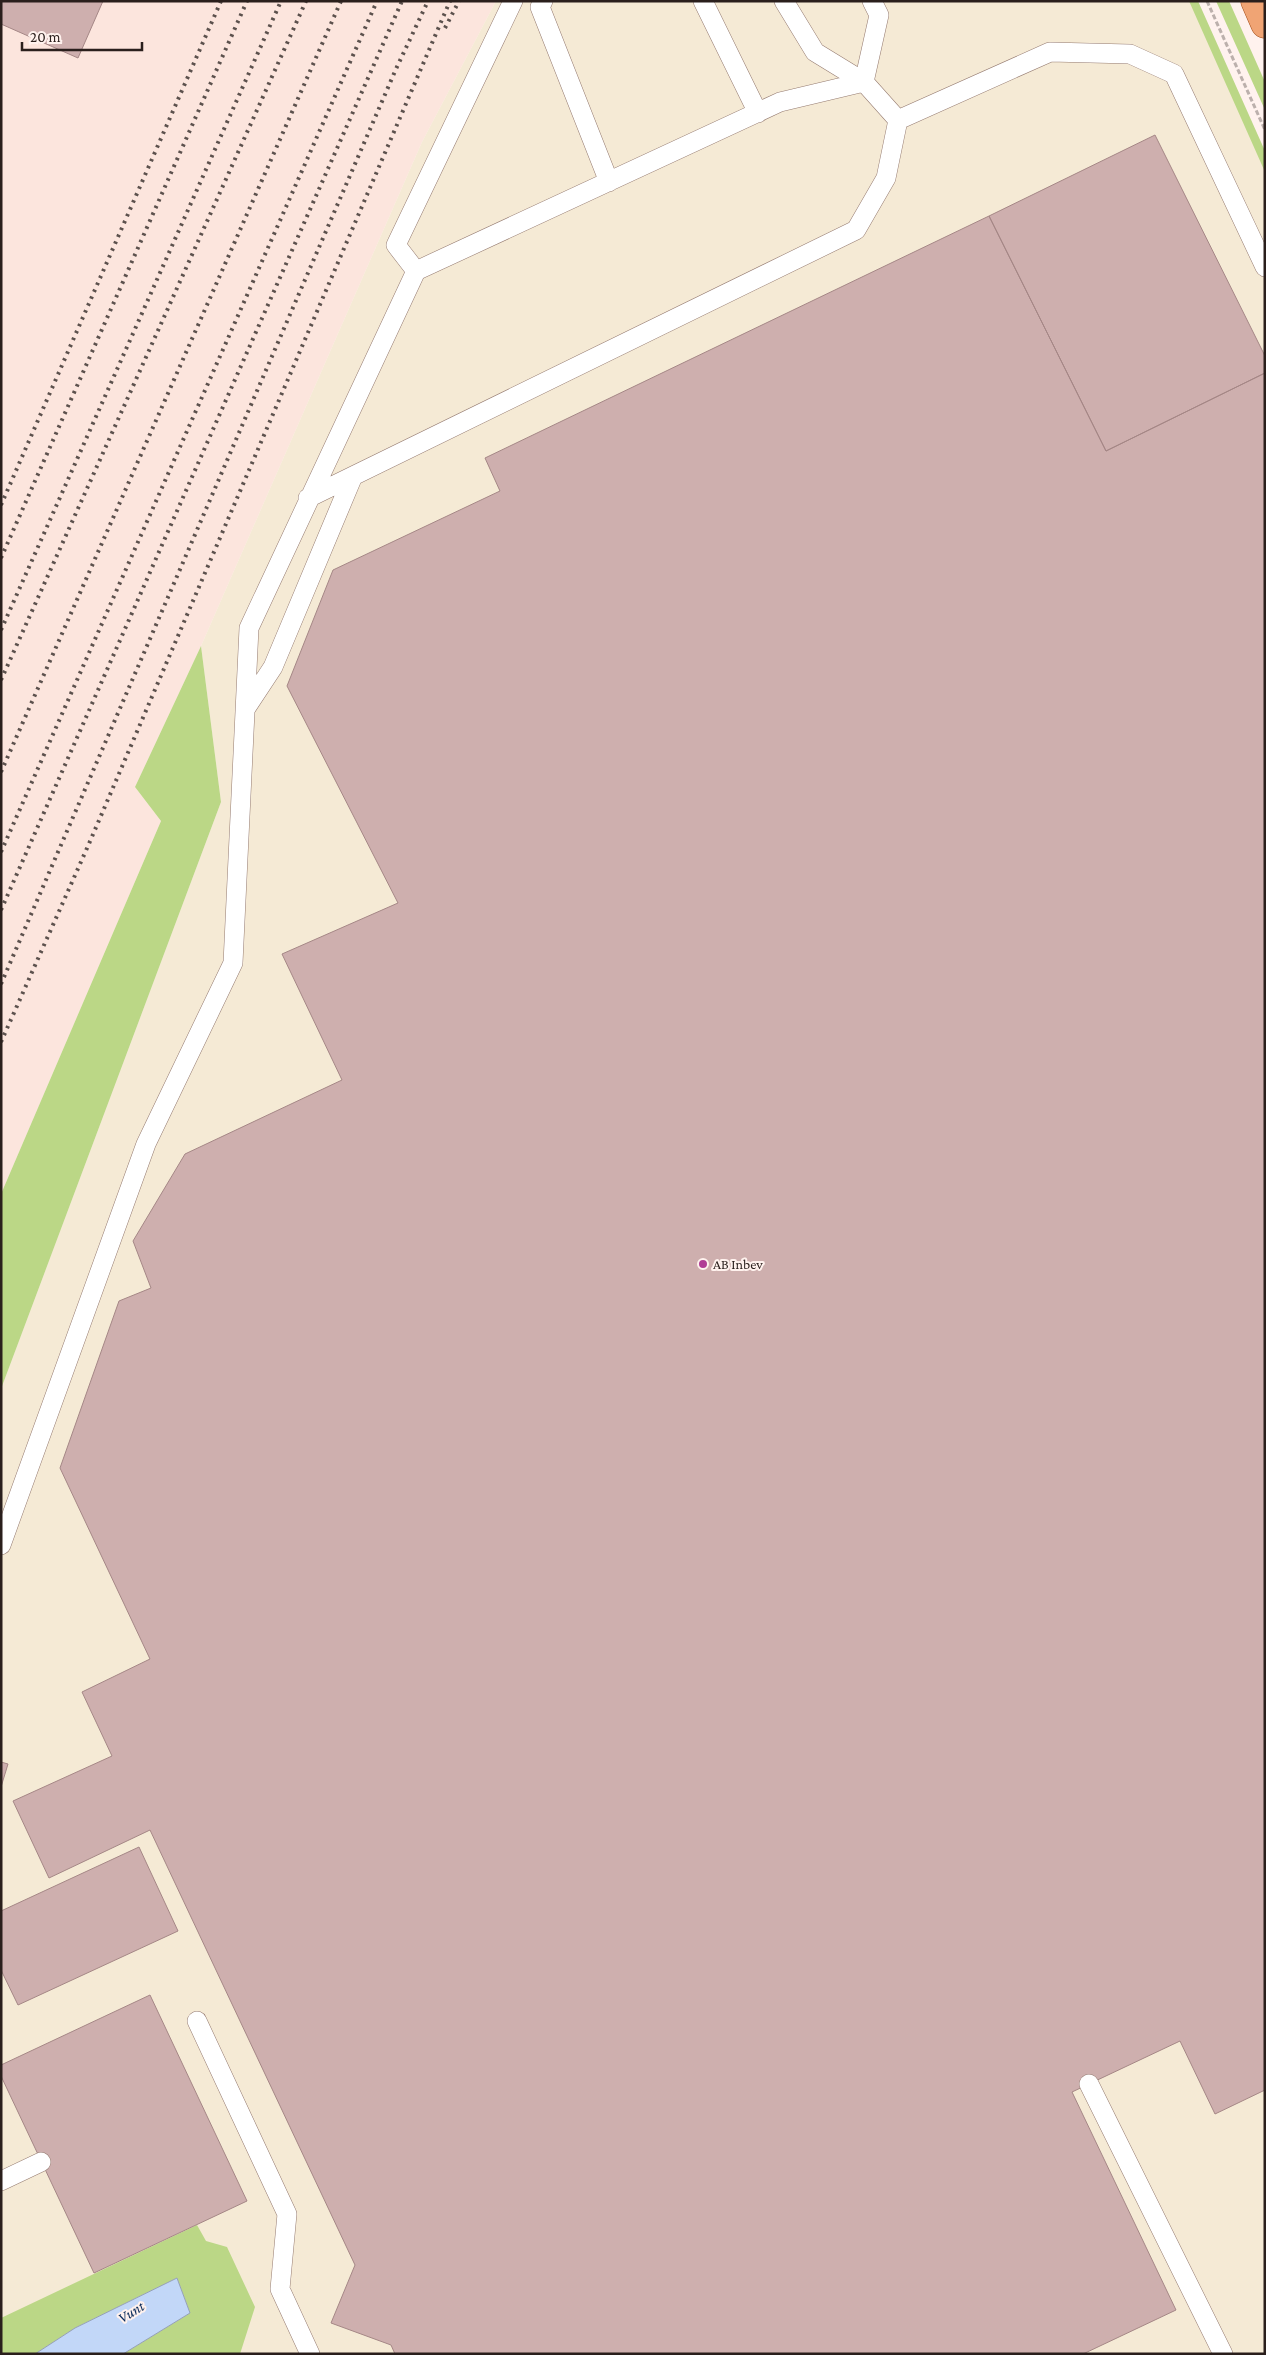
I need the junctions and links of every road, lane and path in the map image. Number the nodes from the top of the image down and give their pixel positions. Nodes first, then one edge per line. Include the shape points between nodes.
1 (513, 1) edge
2 (543, 1) edge
3 (703, 1) edge
4 (784, 1) edge
5 (872, 1) edge
6 (1207, 1) edge
7 (1255, 1) edge
8 (1265, 24) edge
9 (864, 82) junction
10 (758, 113) junction
11 (898, 120) junction
12 (1265, 130) edge
13 (609, 182) junction
14 (1265, 267) edge
15 (416, 272) junction
16 (353, 476) junction
17 (308, 498) junction
18 (245, 709) junction
19 (1, 1545) edge
20 (197, 2021) dead end
21 (1089, 2084) dead end
22 (42, 2162) dead end
23 (1, 2181) edge
24 (310, 2354) edge
25 (1224, 2354) edge

1 - 15 lane via 396,245
2 - 13 lane via 540,7
3 - 10 lane
4 - 9 lane via 815,52
5 - 9 lane via 879,16
6 - 12 path
7 - 8 main road
9 - 10 lane via 780,102
9 - 11 lane
10 - 13 lane
11 - 14 lane via 1050,52 1130,54 1174,74
11 - 16 lane via 886,178 856,230
13 - 15 lane
15 - 17 lane
16 - 17 lane
16 - 18 lane via 273,667
17 - 18 lane via 249,628
18 - 19 lane via 233,963 146,1144
20 - 24 lane via 287,2214 280,2288
21 - 25 lane
22 - 23 lane

